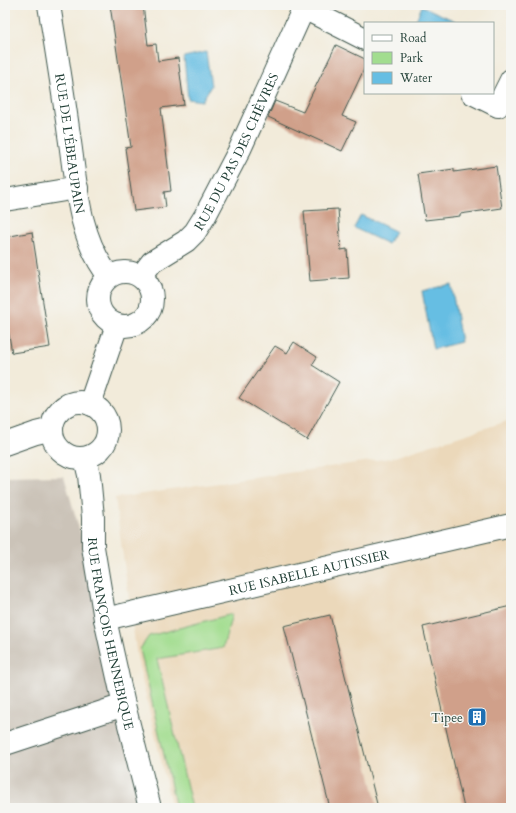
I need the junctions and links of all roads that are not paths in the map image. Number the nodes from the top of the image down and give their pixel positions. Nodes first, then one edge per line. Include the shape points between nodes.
1 (49, 5) edge
2 (304, 7) edge
3 (364, 38) edge
4 (511, 80) edge
5 (474, 94) edge
6 (77, 188) junction
7 (5, 200) edge
8 (109, 276) junction
9 (141, 276) junction
10 (117, 325) junction
11 (90, 404) junction
12 (52, 429) junction
13 (5, 444) edge
14 (85, 458) junction
15 (511, 525) edge
16 (105, 619) junction
17 (124, 706) junction
18 (5, 744) edge
19 (150, 808) edge

1 - 6 street, RUE DE L'ÉBEAUPAIN
2 - 3 street
2 - 9 street, RUE DU PAS DES CHÈVRES via 240,149 206,216 186,241 152,262
4 - 5 street via 498,106
6 - 7 street
6 - 8 street, RUE DE L'ÉBEAUPAIN via 86,236
8 - 9 street via 125,271
8 - 10 street via 99,290 99,308 109,321
9 - 10 street via 151,290 153,298 148,315 134,325
10 - 11 street
11 - 12 street via 73,404 65,407 58,413
11 - 14 street via 104,416 108,433 100,450
12 - 13 street
12 - 14 street via 56,445 62,451 68,456
14 - 16 street, RUE FRANÇOIS HENNEBIQUE via 93,517 93,547
15 - 16 street, RUE ISABELLE AUTISSIER
16 - 17 street, RUE FRANÇOIS HENNEBIQUE
17 - 18 street
17 - 19 street, RUE FRANÇOIS HENNEBIQUE

